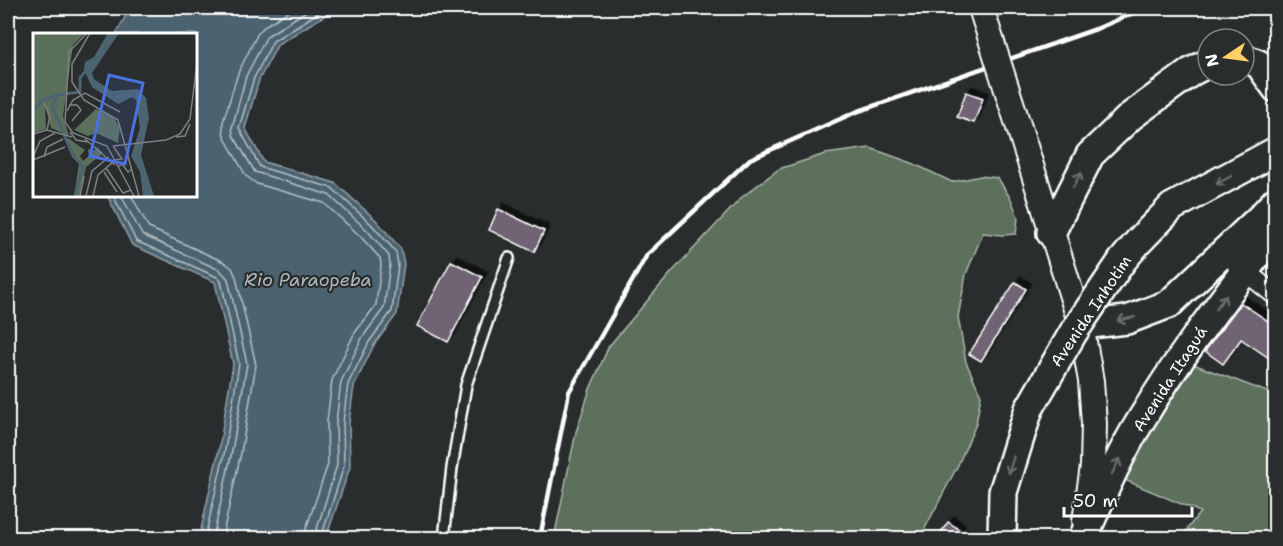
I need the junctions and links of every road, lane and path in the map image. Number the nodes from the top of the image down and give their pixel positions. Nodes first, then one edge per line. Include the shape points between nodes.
1 (981, 8) edge
2 (1256, 63) edge
3 (1196, 69) edge
4 (1275, 88) edge
5 (1272, 149) edge
6 (1275, 201) edge
7 (1275, 230) edge
8 (1051, 233) junction
9 (1224, 252) junction
10 (509, 258) dead end
11 (1244, 272) junction
12 (1275, 296) edge
13 (1169, 304) junction
14 (1082, 326) junction
15 (1200, 331) junction
16 (444, 538) edge
17 (1002, 538) edge
18 (1083, 538) edge

1 - 8 street, bridge
2 - 4 main road
8 -> 3 main road via 1090,155 1131,116
5 -> 17 main road, Avenida Inhotim, bridge via 1172,207 1122,261 1073,333 1029,409 1003,492
6 - 9 main road
7 - 11 main road, Avenida Itaguá
8 - 14 street
9 - 11 street
9 - 13 main road
10 - 16 lane via 466,385
11 - 12 street
15 -> 11 main road, Avenida Itaguá
13 -> 14 main road via 1127,320
13 - 15 main road
14 - 18 street via 1094,423 1093,466
18 -> 15 main road, Avenida Itaguá via 1141,420

